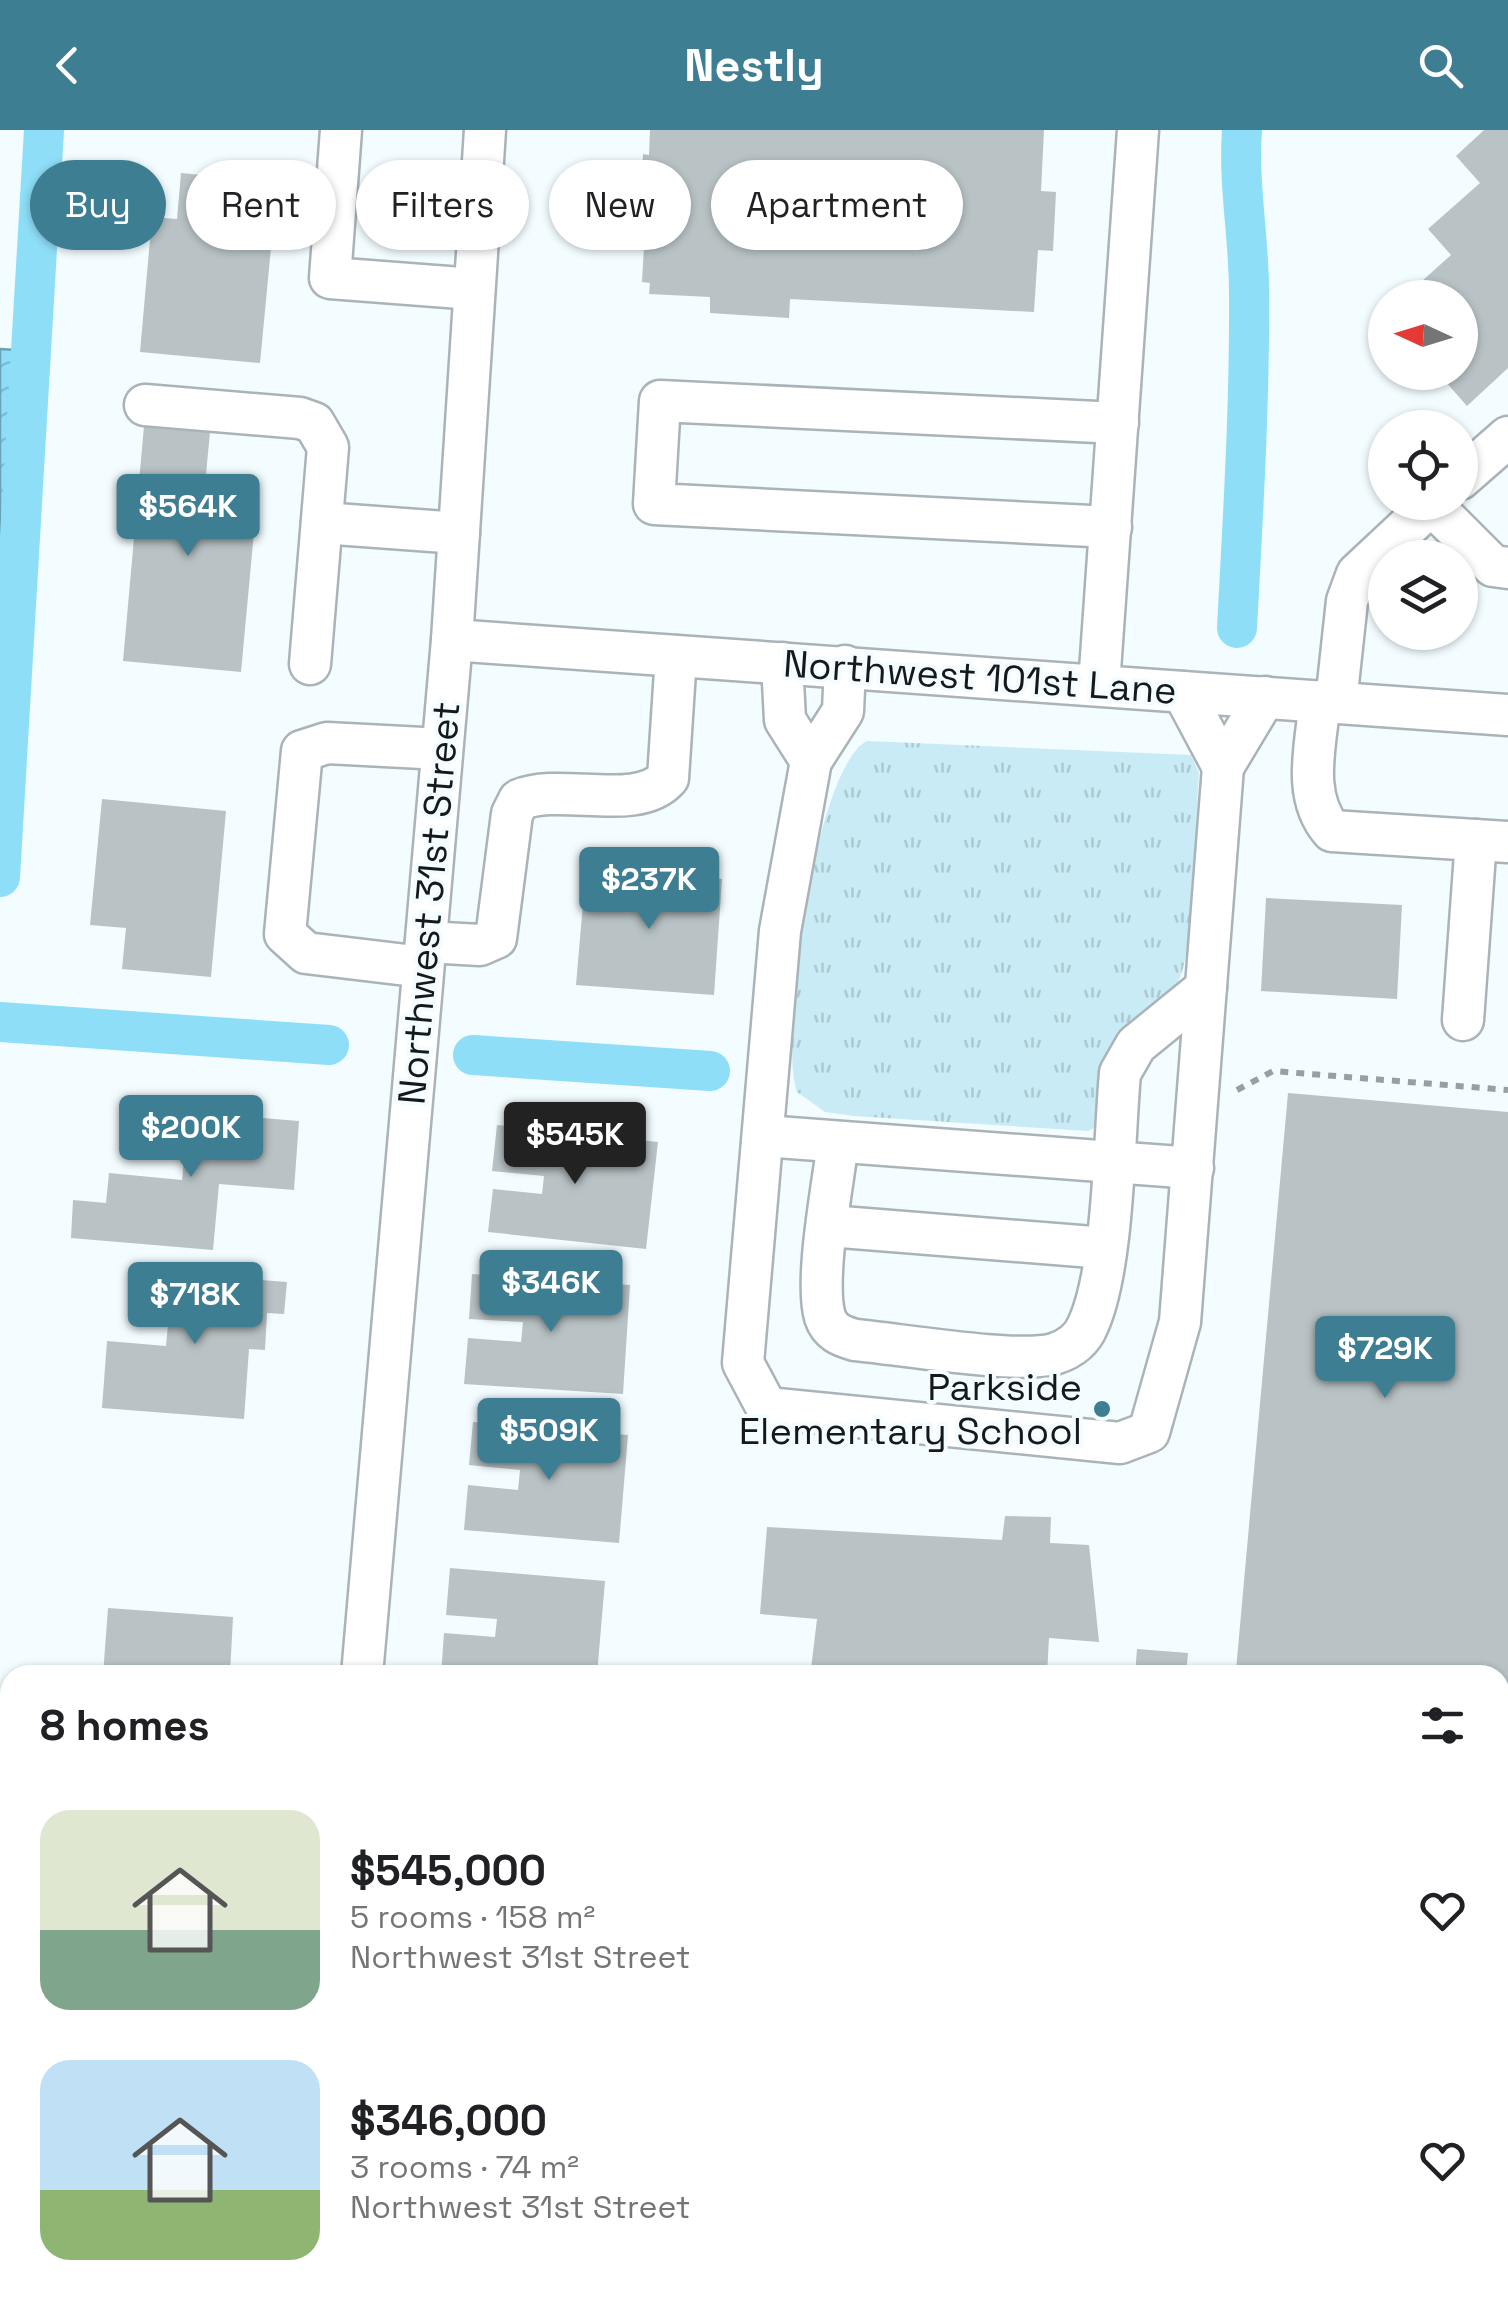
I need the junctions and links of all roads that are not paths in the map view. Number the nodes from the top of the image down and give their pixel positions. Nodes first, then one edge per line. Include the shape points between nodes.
1 (340, 130) edge
2 (485, 130) edge
3 (1138, 130) edge
4 (474, 290) junction
5 (145, 405) dead end
6 (1118, 423) junction
7 (1508, 437) edge
8 (1478, 463) edge
9 (1415, 520) edge
10 (1460, 520) edge
11 (322, 523) junction
12 (1110, 527) junction
13 (458, 533) junction
14 (1508, 568) edge
15 (452, 640) junction
16 (676, 656) junction
17 (782, 663) junction
18 (310, 664) dead end
19 (845, 666) junction
20 (1100, 685) junction
21 (1183, 692) junction
22 (1265, 697) junction
23 (1328, 702) junction
24 (1508, 715) edge
25 (442, 749) junction
26 (811, 761) junction
27 (1223, 767) junction
28 (1492, 841) edge
29 (424, 954) junction
30 (1206, 988) junction
31 (1463, 1020) dead end
32 (764, 1136) junction
33 (838, 1142) junction
34 (1112, 1161) junction
35 (1193, 1168) junction
36 (829, 1226) junction
37 (1105, 1248) junction
38 (363, 1665) edge

1 - 4 street via 330,278
2 - 4 street, Northwest 31st Street
3 - 6 street
4 - 13 street, Northwest 31st Street
5 - 11 street via 314,423 328,448
6 - 12 street
6 - 12 street via 660,401 654,504
7 - 8 street
9 - 23 street via 1357,574
10 - 14 street via 1492,566
11 - 13 street
11 - 18 street
12 - 20 street
13 - 15 street, Northwest 31st Street
15 - 16 street, Northwest 101st Lane
15 - 25 street, Northwest 31st Street
16 - 17 street, Northwest 101st Lane
16 - 29 street via 668,778 658,789 633,794 535,793 519,800 496,938
17 - 19 street, Northwest 101st Lane
17 - 26 street via 785,720
19 - 20 street, Northwest 101st Lane
19 - 26 street via 843,711
20 - 21 street, Northwest 101st Lane
21 - 22 street, Northwest 101st Lane
21 - 27 street
22 - 23 street, Northwest 101st Lane
22 - 27 street
23 - 24 street, Northwest 101st Lane
23 - 28 street via 1313,788 1318,813 1332,831
25 - 29 street, Northwest 31st Street
25 - 29 street via 326,743 302,751 285,934 306,954
26 - 32 street via 780,931
27 - 30 street
28 - 31 street
29 - 38 street, Northwest 31st Street
30 - 34 street via 1126,1059
30 - 35 street
32 - 33 street
32 - 35 street via 743,1363 767,1408 1120,1444 1149,1432 1180,1322
33 - 34 street
33 - 36 street
34 - 35 street
34 - 37 street
36 - 37 street
36 - 37 street via 823,1305 836,1334 1031,1357 1078,1341 1100,1288

